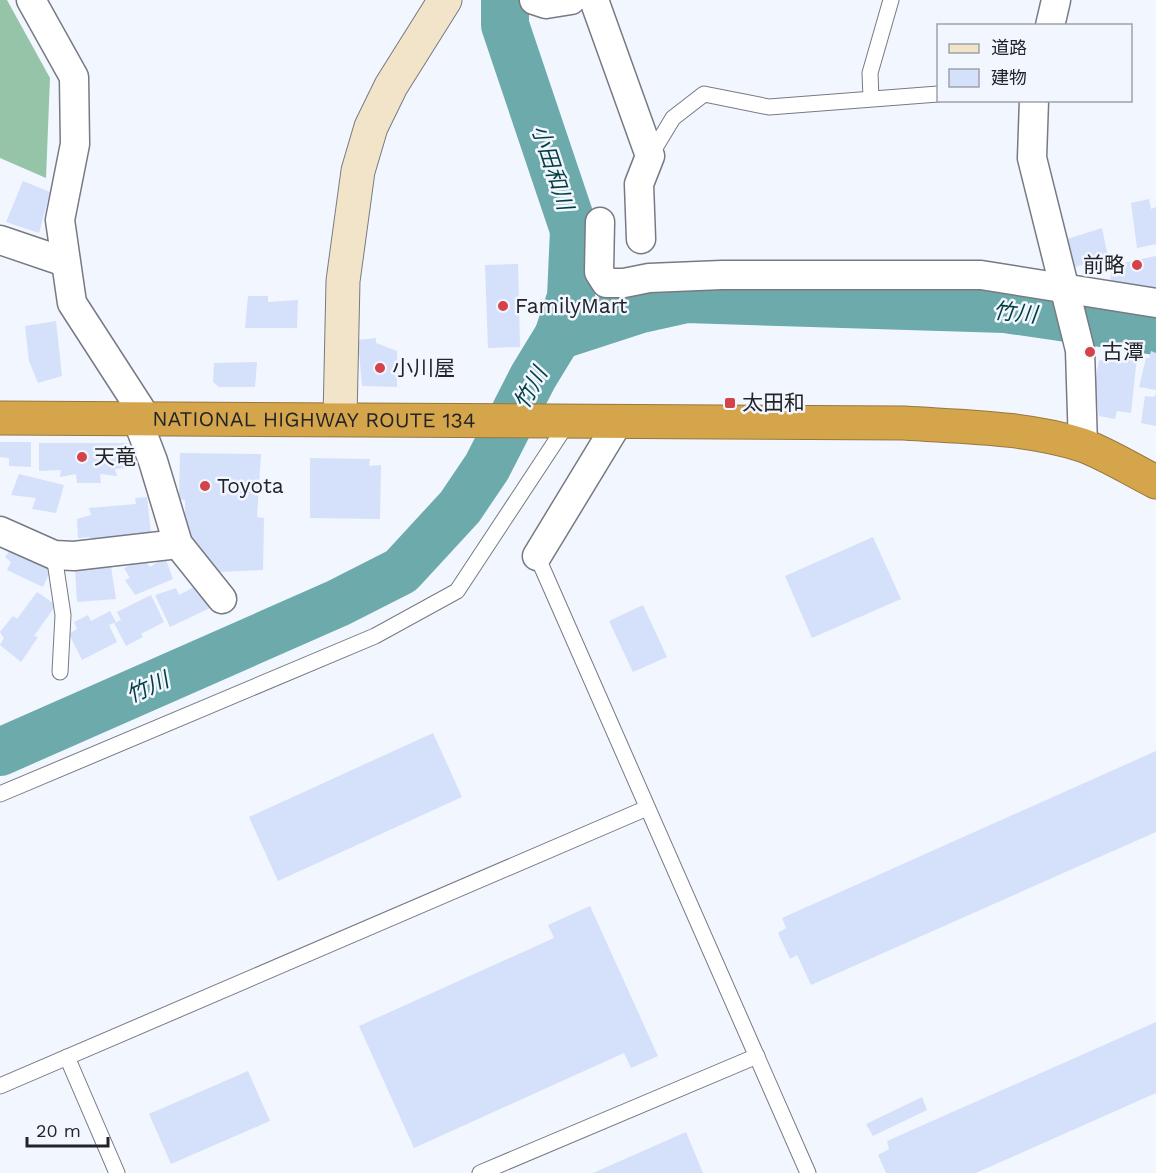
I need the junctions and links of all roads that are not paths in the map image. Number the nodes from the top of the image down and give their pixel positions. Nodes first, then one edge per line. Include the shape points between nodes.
1 (31, 0) edge
2 (445, 0) edge
3 (534, 0) edge
4 (571, 0) edge
5 (594, 0) edge
6 (891, 0) edge
7 (1056, 0) edge
8 (1050, 24) edge
9 (937, 94) edge
10 (871, 98) junction
11 (1034, 102) edge
12 (650, 156) junction
13 (600, 222) dead end
14 (641, 239) dead end
15 (0, 240) edge
16 (65, 262) junction
17 (1065, 286) junction
18 (1156, 303) edge
19 (0, 418) edge
20 (340, 418) junction
21 (142, 419) junction
22 (554, 421) junction
23 (620, 421) junction
24 (1083, 446) junction
25 (1156, 482) edge
26 (0, 531) edge
27 (178, 544) junction
28 (54, 555) junction
29 (537, 556) joint
30 (222, 599) dead end
31 (60, 672) dead end
32 (0, 794) edge
33 (647, 807) junction
34 (757, 1056) junction
35 (67, 1057) junction
36 (0, 1086) edge
37 (504, 1168) edge
38 (117, 1173) edge
39 (480, 1173) edge
40 (808, 1173) edge

1 - 16 street via 74,77 75,144 60,220
2 - 20 street via 391,86 371,127 358,171 343,281
3 - 4 street via 546,4
5 - 12 street
6 - 10 lane via 870,73
7 - 8 street
9 - 10 lane
10 - 12 lane via 768,107 704,94 674,118
11 - 17 street via 1032,158
12 - 14 street via 639,184
13 - 17 street via 599,272 606,283 649,278 934,273
15 - 16 street
16 - 21 street via 72,303
17 - 18 street
17 - 24 street via 1080,350
19 - 21 highway, NATIONAL HIGHWAY ROUTE 134
20 - 21 highway, NATIONAL HIGHWAY ROUTE 134
20 - 22 highway, NATIONAL HIGHWAY ROUTE 134
21 - 27 street
22 - 23 highway, NATIONAL HIGHWAY ROUTE 134
22 - 32 lane via 457,591 375,636
23 - 24 highway, NATIONAL HIGHWAY ROUTE 134 via 938,425 993,428
23 - 29 street
24 - 25 highway, NATIONAL HIGHWAY ROUTE 134
26 - 28 street
27 - 28 street
27 - 30 street
28 - 31 lane via 63,615
29 - 33 lane
33 - 34 lane
33 - 35 lane
34 - 37 lane
34 - 40 lane
35 - 36 lane
35 - 38 lane
37 - 39 lane

